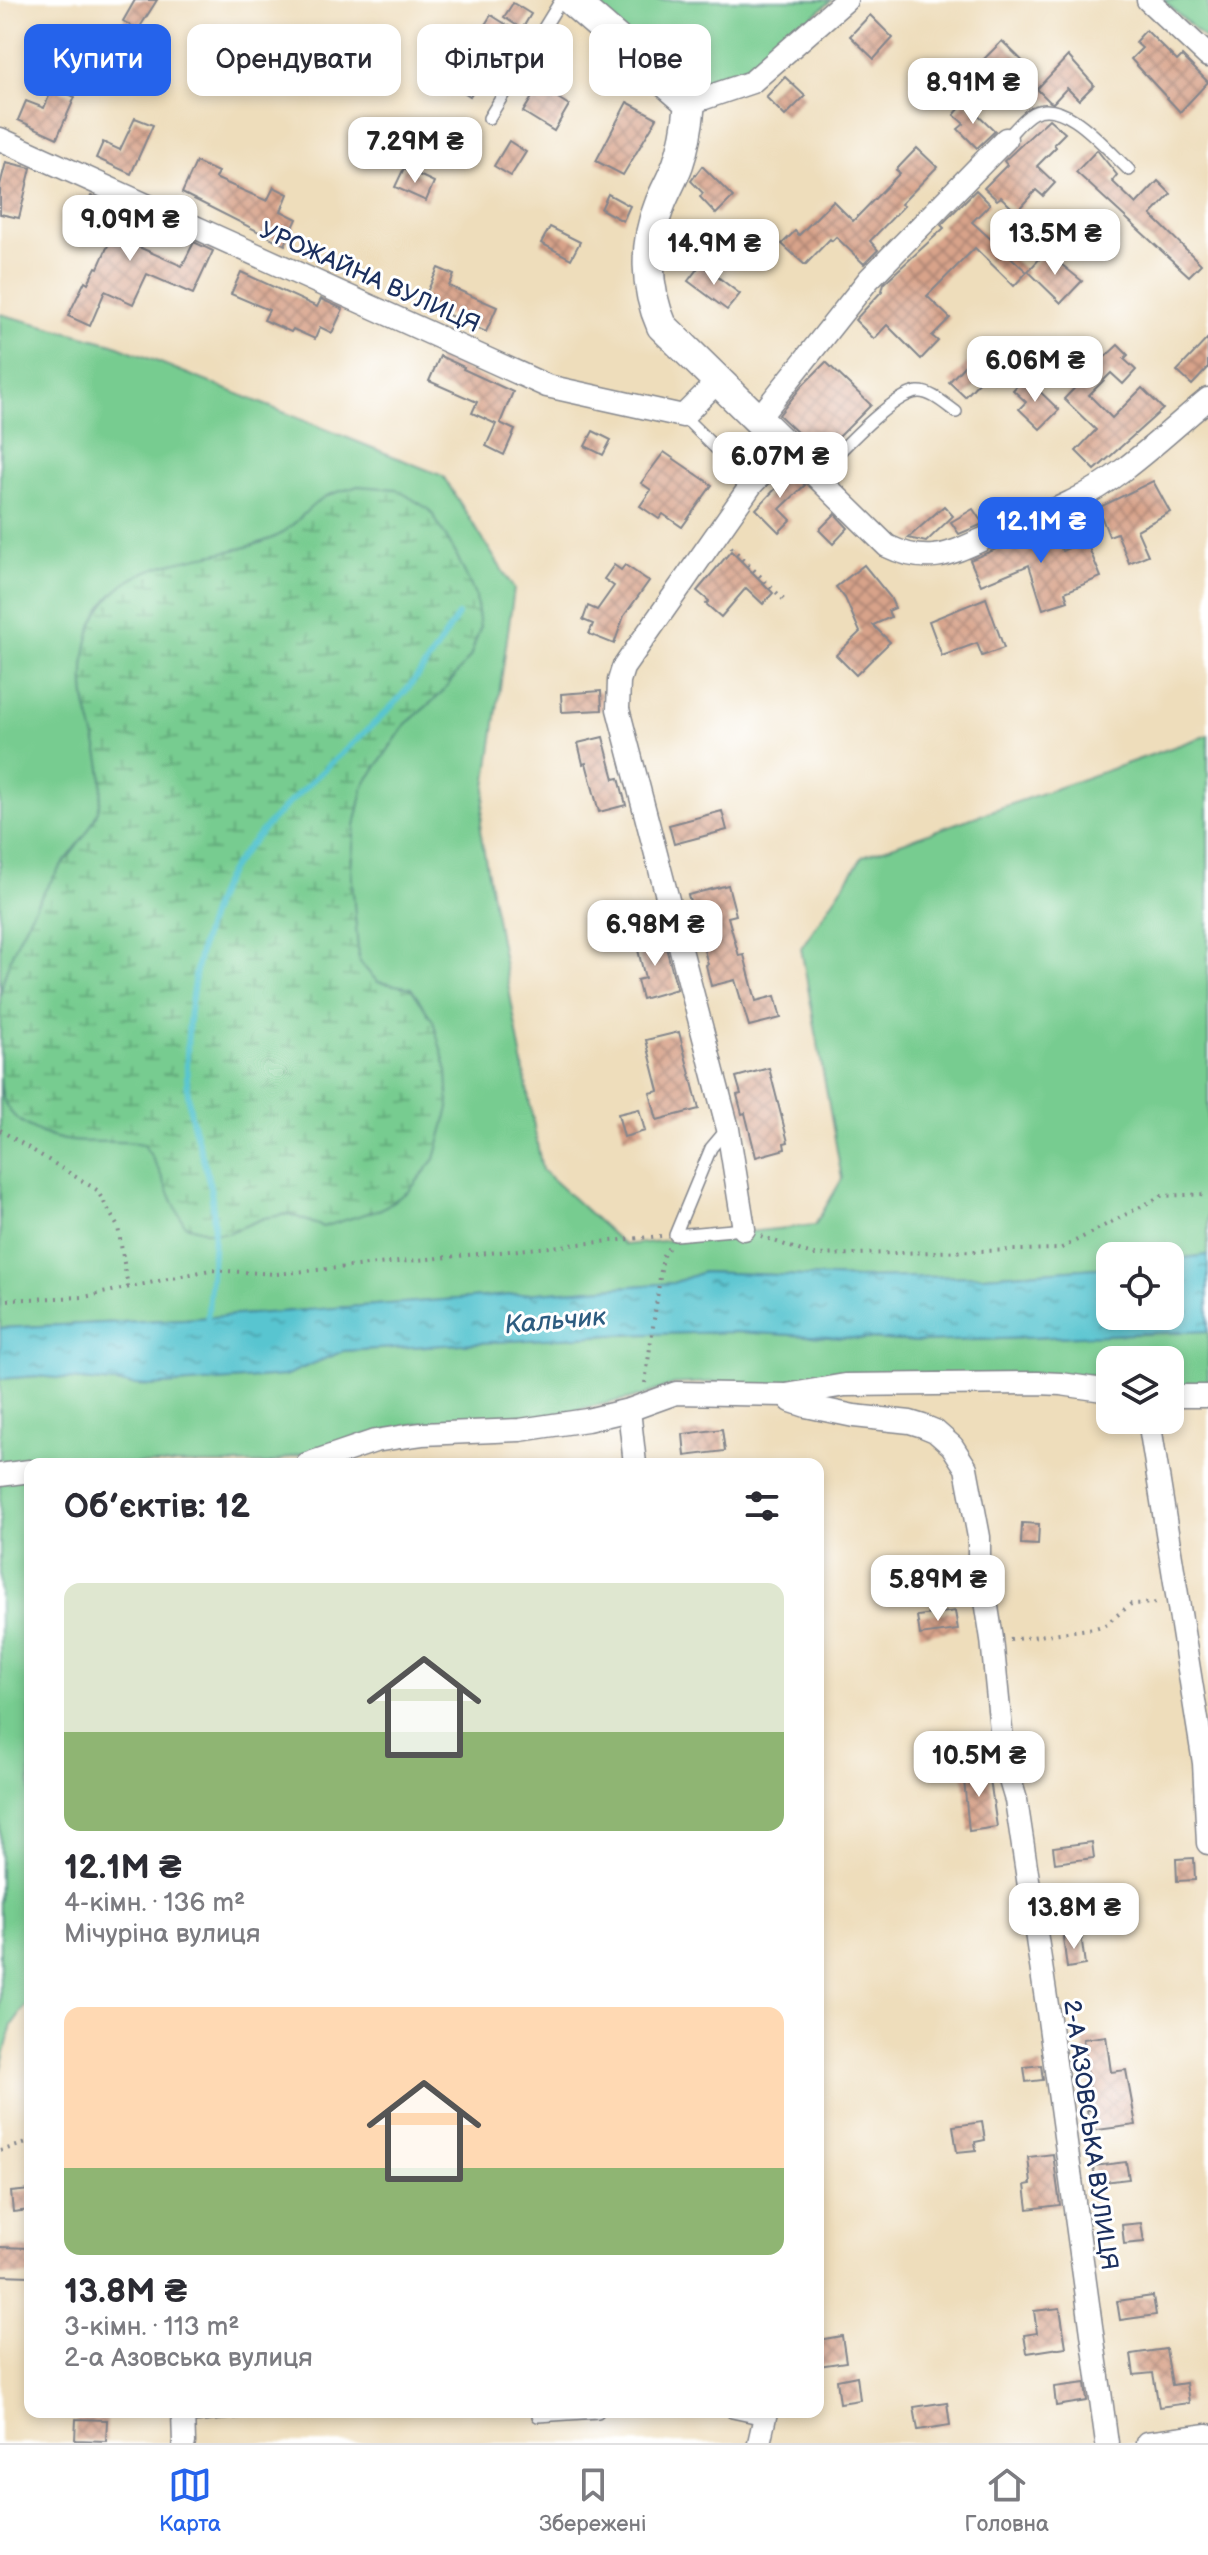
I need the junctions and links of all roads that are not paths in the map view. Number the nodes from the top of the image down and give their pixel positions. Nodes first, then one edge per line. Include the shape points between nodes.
1 (561, 0) edge
2 (571, 0) edge
3 (846, 0) edge
4 (1148, 0) edge
5 (1208, 56) edge
6 (690, 103) junction
7 (489, 118) dead end
8 (0, 139) edge
9 (1006, 139) joint
10 (1129, 170) dead end
11 (718, 381) junction
12 (1208, 399) edge
13 (956, 412) dead end
14 (683, 416) junction
15 (758, 419) junction
16 (787, 448) junction
17 (816, 476) junction
18 (752, 484) junction
19 (728, 1129) junction
20 (744, 1229) joint
21 (1096, 1389) edge
22 (786, 1395) junction
23 (1184, 1396) edge
24 (1208, 1396) edge
25 (635, 1408) junction
26 (1151, 1434) edge
27 (348, 1457) edge
28 (635, 1458) edge
29 (24, 1472) edge
30 (0, 1475) edge
31 (1208, 1843) edge
32 (183, 2418) edge
33 (764, 2418) edge
34 (1208, 2435) edge
35 (184, 2443) edge
36 (759, 2443) edge
37 (1107, 2443) edge
38 (1147, 2443) edge

1 - 7 lane
2 - 6 street
3 - 6 street via 752,82
4 - 5 street
6 - 11 street via 678,165 650,239 648,272 662,326
8 - 14 street, УРОЖАЙНА ВУЛИЦЯ via 547,386
9 - 10 lane via 1031,114 1048,108 1066,113
9 - 15 street via 869,279
11 - 14 street
11 - 15 street
12 - 17 street via 1111,478 1072,502 930,558 907,556 887,546
13 - 17 lane via 929,394 911,393 877,416
14 - 18 lane
15 - 16 street
16 - 17 street
16 - 18 street
18 - 19 street via 631,655 617,695
19 - 20 street
19 - 20 lane via 711,1148 675,1235
21 - 22 street via 1061,1384 845,1385
22 - 25 street via 676,1393
22 - 37 street, 2-А АЗОВСЬКА ВУЛИЦЯ via 806,1406 918,1424 952,1446 966,1468 1004,1760 1016,1800 1048,2012
23 - 24 street
25 - 27 street via 548,1427 375,1441
25 - 28 street
26 - 31 street via 1204,1763
29 - 30 street
32 - 35 street
33 - 36 street
34 - 38 street

